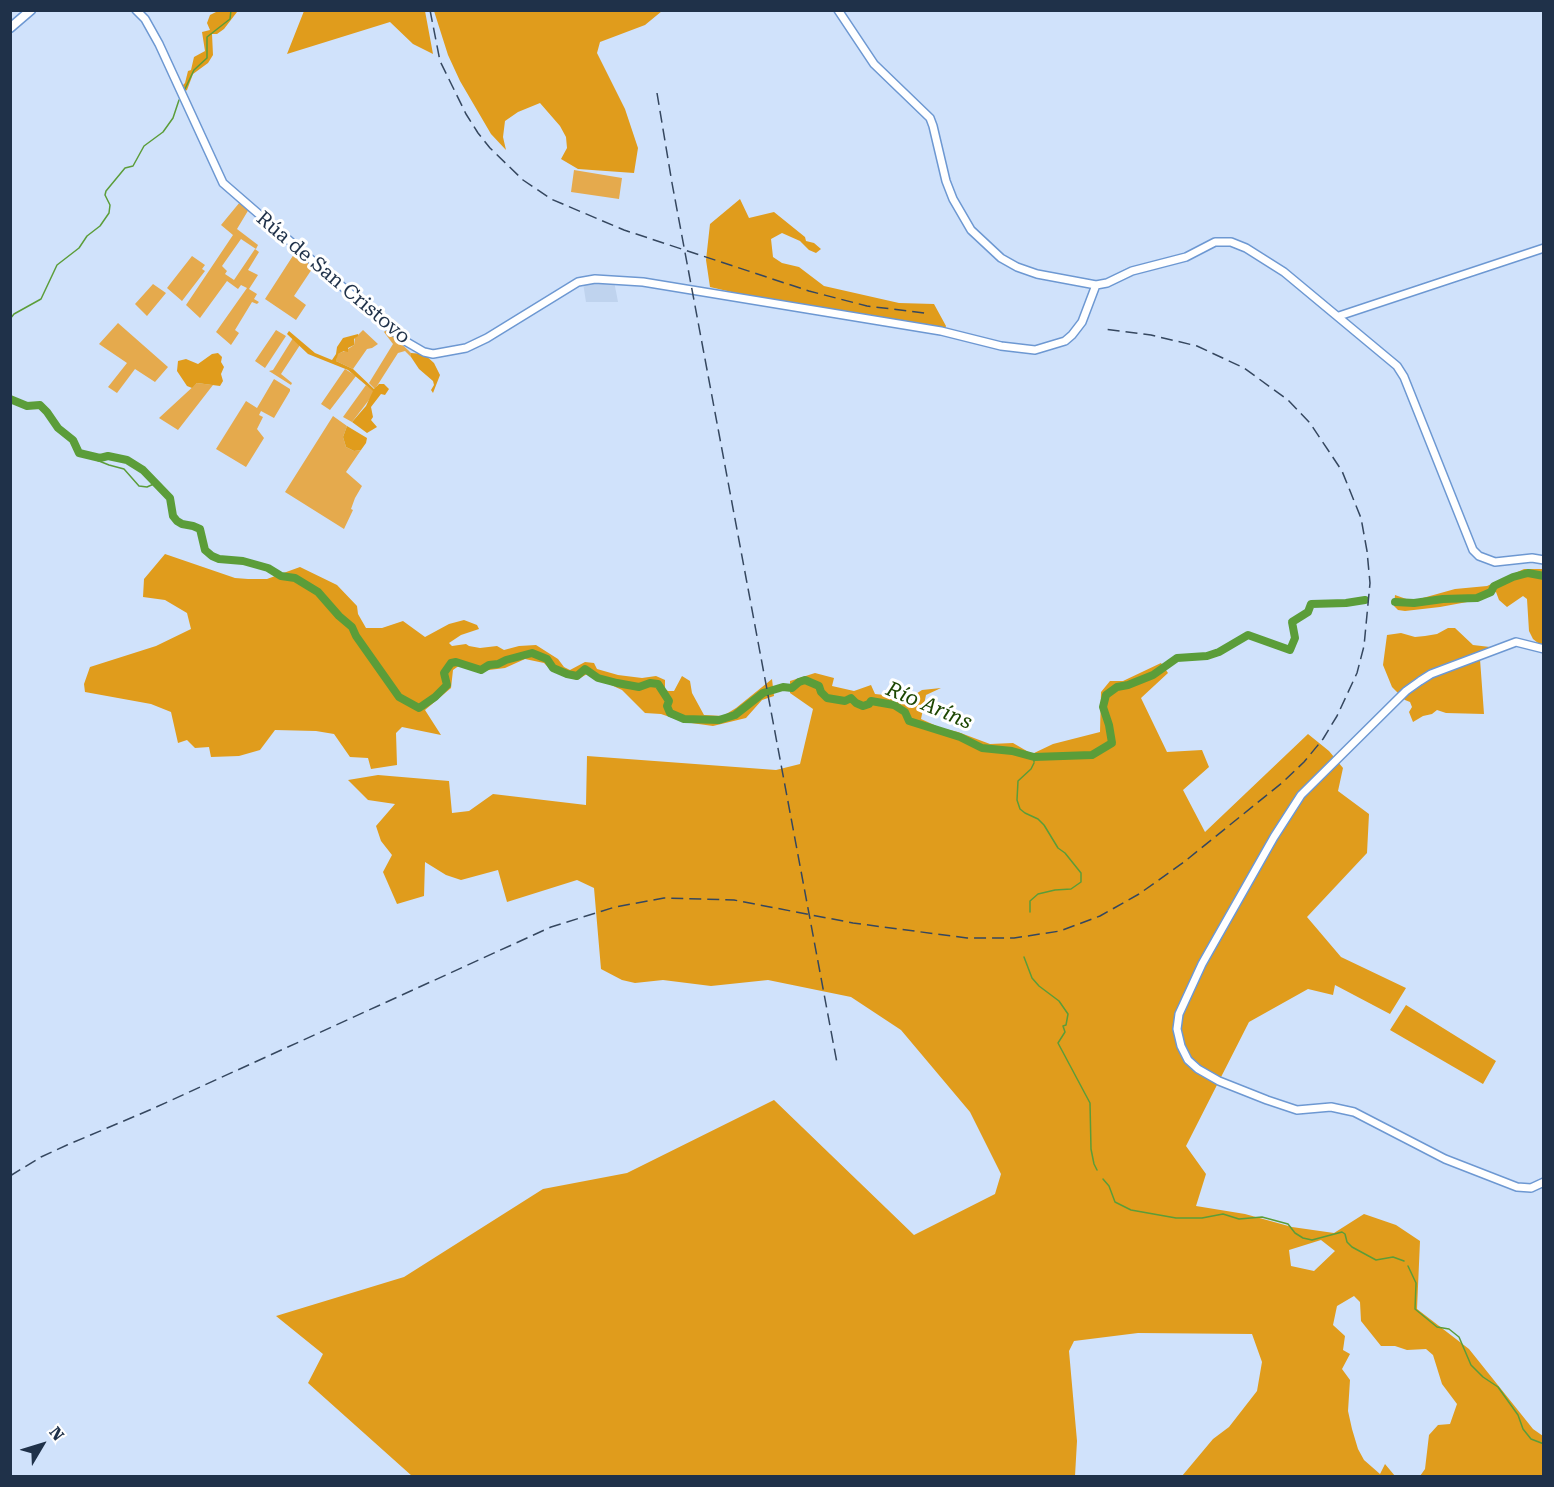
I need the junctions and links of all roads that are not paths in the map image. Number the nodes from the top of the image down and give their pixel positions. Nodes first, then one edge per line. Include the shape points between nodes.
1 (24, 10) edge
2 (31, 10) edge
3 (136, 10) edge
4 (838, 10) edge
5 (10, 22) edge
6 (10, 28) edge
7 (1544, 248) edge
8 (1096, 285) junction
9 (1339, 316) junction
10 (1544, 560) edge
11 (1544, 650) edge
12 (1544, 1182) edge

1 - 5 highway
2 - 6 highway
3 - 8 street, Rúa de San Cristovo via 159,44 223,183 405,341 424,352 466,348 578,282 595,279 643,282 1035,350 1072,335 1082,322
4 - 8 street via 874,64 930,118 948,187 964,220 979,238 1012,264 1047,277
7 - 9 street
8 - 9 street via 1186,257 1219,241 1231,242 1270,262
9 - 10 street via 1397,366 1404,377 1473,550 1495,562
11 - 12 street via 1516,642 1420,681 1301,795 1202,964 1179,1014 1178,1029 1188,1060 1219,1080 1297,1110 1331,1107 1354,1112 1445,1159 1517,1186 1531,1188

